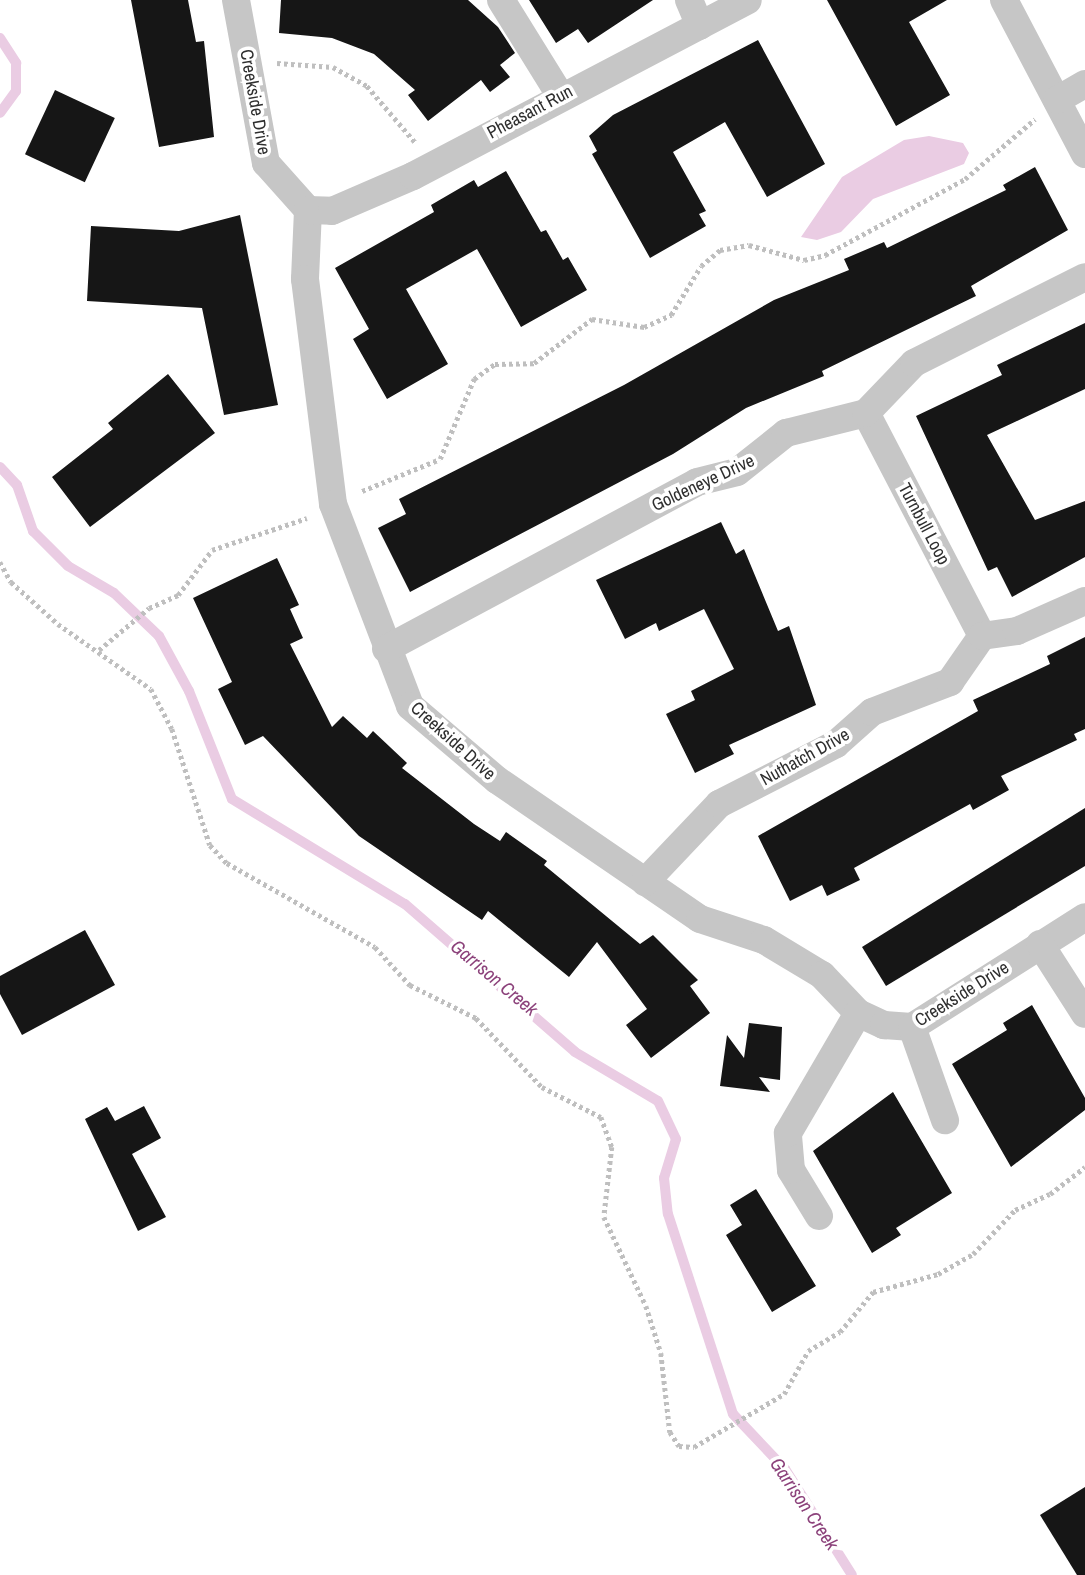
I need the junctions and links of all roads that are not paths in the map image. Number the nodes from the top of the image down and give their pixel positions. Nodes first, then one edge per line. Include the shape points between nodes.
1 (236, 0) edge
2 (501, 0) edge
3 (689, 0) edge
4 (748, 0) edge
5 (1004, 0) edge
6 (700, 26) junction
7 (1085, 84) edge
8 (560, 95) junction
9 (1057, 100) junction
10 (1085, 153) edge
11 (308, 210) junction
12 (1085, 277) edge
13 (866, 413) junction
14 (1085, 601) edge
15 (982, 636) junction
16 (386, 649) junction
17 (645, 882) junction
18 (1085, 917) edge
19 (1040, 944) junction
20 (858, 1013) junction
21 (1085, 1014) edge
22 (912, 1027) junction
23 (945, 1120) dead end
24 (819, 1216) dead end

1 - 11 street, Creekside Drive via 266,163
2 - 8 street
3 - 6 street
4 - 6 street, Pheasant Run
5 - 9 street
6 - 8 street, Pheasant Run
7 - 9 street
8 - 11 street, Pheasant Run via 431,166 332,211
9 - 10 street
11 - 16 street, Creekside Drive via 305,279 333,504
12 - 13 street via 914,363
13 - 15 street, Turnbull Loop
13 - 16 street, Goldeneye Drive via 786,433 737,472 697,482
14 - 15 street via 1017,631
15 - 17 street, Nuthatch Drive via 950,682 872,712 836,744 719,803
16 - 17 street, Creekside Drive via 410,706 497,780
17 - 20 street, Creekside Drive via 700,919 764,940 822,975
18 - 19 street, Creekside Drive
19 - 21 street
19 - 22 street, Creekside Drive
20 - 22 street, Creekside Drive
20 - 24 street via 788,1133 791,1170
22 - 23 street

